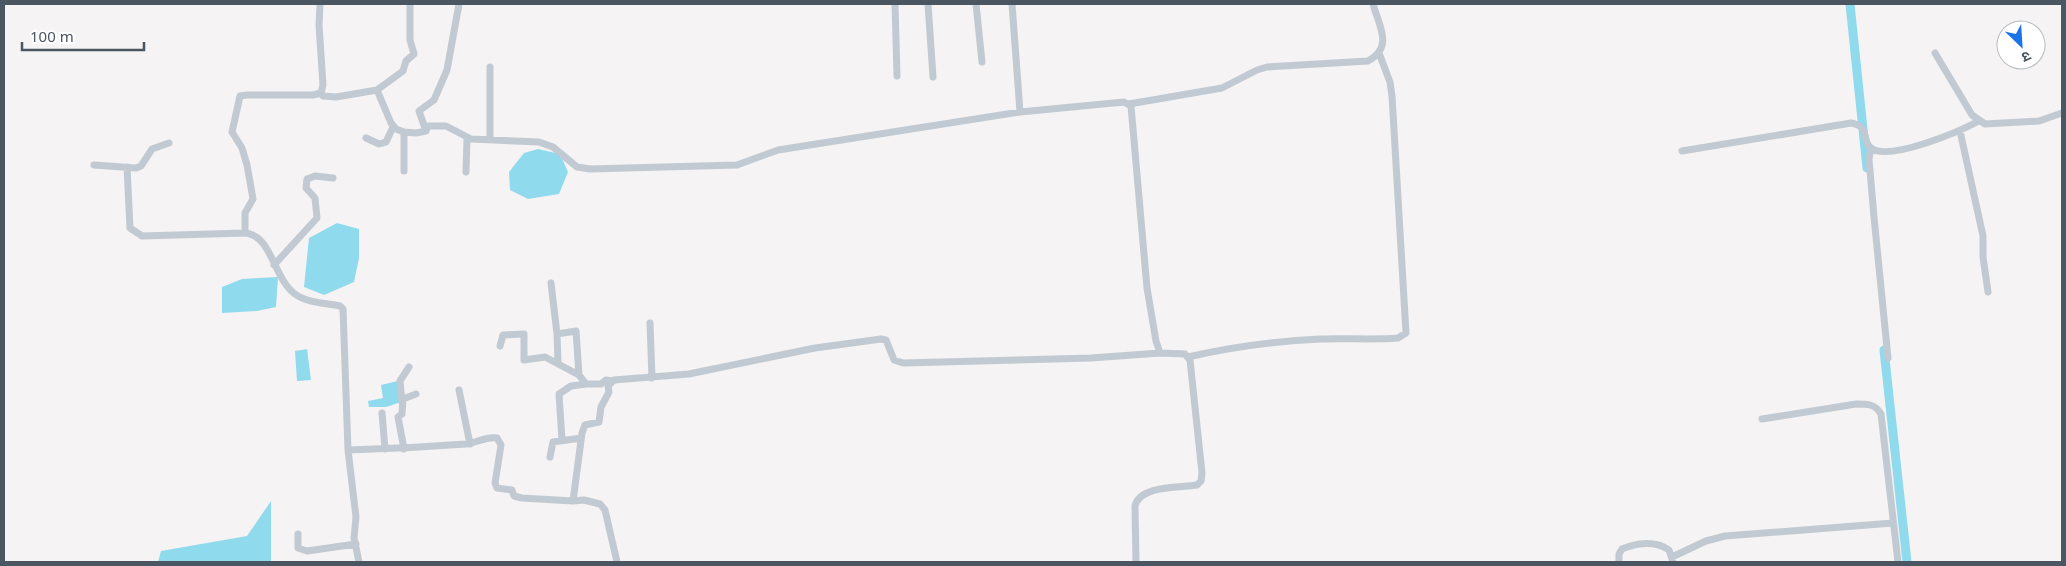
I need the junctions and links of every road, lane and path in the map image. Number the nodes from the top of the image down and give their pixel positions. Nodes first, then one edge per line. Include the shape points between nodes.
1 (320, 4) edge
2 (410, 4) edge
3 (459, 4) edge
4 (894, 4) edge
5 (928, 4) edge
6 (976, 4) edge
7 (1012, 4) edge
8 (1372, 4) edge
9 (1379, 53) junction
10 (1935, 53) dead end
11 (982, 62) dead end
12 (490, 67) dead end
13 (897, 76) dead end
14 (933, 76) dead end
15 (377, 90) junction
16 (321, 93) junction
17 (1129, 104) junction
18 (1020, 112) junction
19 (2062, 113) edge
20 (1979, 121) junction
21 (393, 127) junction
22 (426, 131) junction
23 (1960, 131) junction
24 (404, 132) junction
25 (366, 138) dead end
26 (467, 138) junction
27 (490, 140) junction
28 (169, 143) dead end
29 (1871, 148) junction
30 (1682, 151) dead end
31 (94, 165) dead end
32 (127, 167) junction
33 (404, 171) dead end
34 (466, 172) dead end
35 (333, 178) dead end
36 (245, 233) junction
37 (274, 265) junction
38 (551, 283) dead end
39 (1988, 292) dead end
40 (650, 323) dead end
41 (557, 334) junction
42 (500, 346) dead end
43 (1160, 353) junction
44 (1188, 356) junction
45 (1888, 358) dead end
46 (558, 364) junction
47 (409, 367) dead end
48 (579, 375) junction
49 (652, 378) junction
50 (612, 381) junction
51 (586, 384) junction
52 (459, 390) dead end
53 (416, 394) dead end
54 (402, 402) junction
55 (382, 413) dead end
56 (1762, 419) dead end
57 (580, 438) junction
58 (562, 440) junction
59 (470, 444) junction
60 (385, 449) junction
61 (404, 449) junction
62 (348, 450) junction
63 (550, 457) dead end
64 (573, 501) junction
65 (1893, 523) junction
66 (298, 534) dead end
67 (356, 544) junction
68 (1673, 560) edge
69 (359, 562) edge
70 (617, 562) edge
71 (1136, 562) edge
72 (1619, 562) edge
73 (1898, 562) edge

1 - 16 street via 324,85
2 - 15 street via 410,40 414,54 406,61 403,71
3 - 22 street via 446,70 434,100 419,111
4 - 13 street
5 - 14 street
6 - 11 street
7 - 18 street
8 - 9 street via 1383,40
9 - 17 street via 1368,62 1267,67 1222,88
9 - 44 street via 1392,96 1406,332 1398,338 1274,342
10 - 20 street via 1972,115
12 - 27 street
15 - 16 street via 336,97
15 - 21 street
16 - 36 street via 240,96 232,132 242,148 253,199 245,214
17 - 18 street
17 - 43 street via 1147,288
18 - 27 street via 788,148 729,166 583,168 571,163 548,144
19 - 20 street via 2039,121 1985,124
20 - 23 street
21 - 24 street
21 - 25 street via 386,142 378,144
22 - 24 street
22 - 26 street via 428,126 446,126
23 - 29 street via 1904,150
23 - 39 street via 1983,236
24 - 33 street
26 - 27 street
26 - 34 street
28 - 32 street via 152,149 141,166
29 - 30 street via 1862,128 1854,123
29 - 45 street via 1869,159
31 - 32 street
32 - 36 street via 130,228 135,233 142,236
35 - 37 street via 315,176 307,179 306,188 315,198 317,218
36 - 37 street via 258,236
37 - 62 street via 286,286 295,294 343,309
38 - 41 street
40 - 49 street
41 - 46 street
41 - 48 street via 576,332
42 - 46 street via 503,335 524,334 524,360 545,357
43 - 44 street
43 - 49 street via 903,363 894,360 886,340 881,339
44 - 71 street via 1201,481 1197,485 1155,491 1136,499
46 - 48 street
47 - 54 street via 400,381
48 - 51 street
49 - 50 street
50 - 51 street
50 - 57 street via 601,407 599,422 585,425
51 - 58 street via 571,386 559,394
52 - 59 street
53 - 54 street
54 - 61 street via 402,414 398,417
55 - 60 street
56 - 65 street via 1856,404 1877,407 1881,414
57 - 58 street
57 - 64 street
58 - 63 street via 553,442
59 - 61 street
59 - 64 street via 492,438 500,441 497,488 512,490 514,496 522,498
60 - 61 street
60 - 62 street
62 - 67 street
64 - 70 street via 595,502 603,507
65 - 68 street via 1725,536 1706,541
65 - 73 street
66 - 67 street via 298,548 307,552
67 - 69 street
68 - 72 street via 1664,546 1649,543 1622,550

